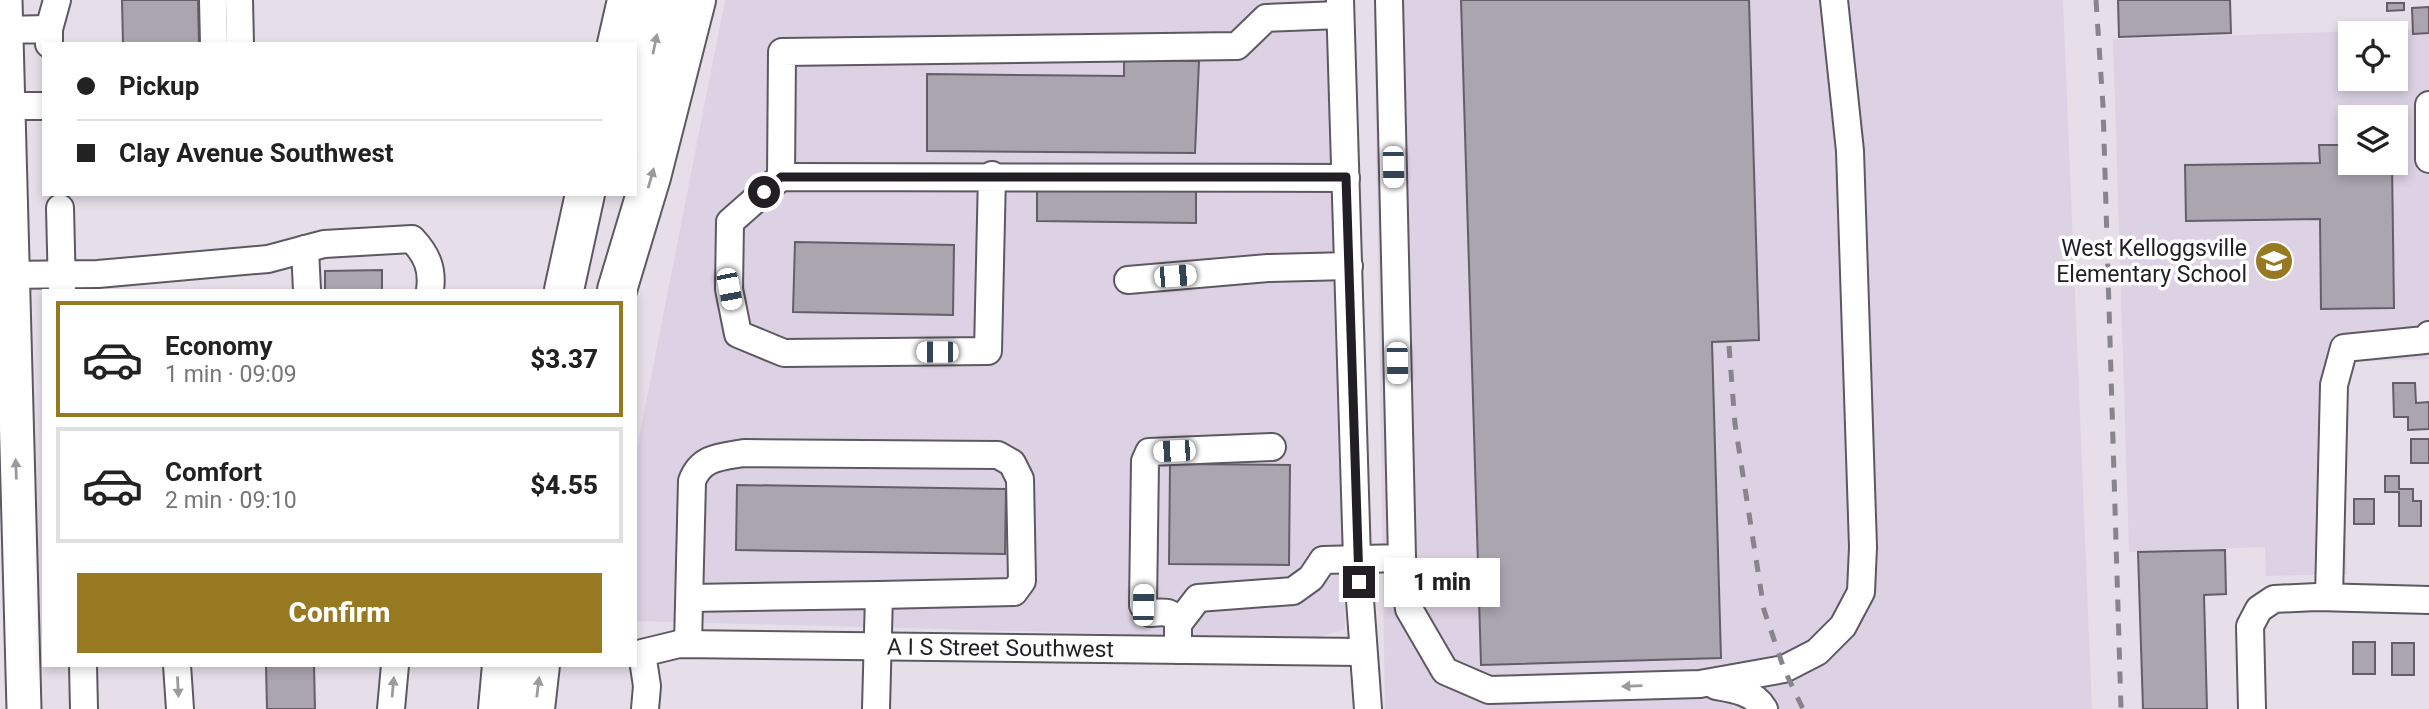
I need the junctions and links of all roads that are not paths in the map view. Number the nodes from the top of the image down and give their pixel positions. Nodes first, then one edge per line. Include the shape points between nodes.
1 (57, 0) edge
2 (213, 0) edge
3 (239, 0) edge
4 (599, 0) edge
5 (627, 0) edge
6 (664, 0) edge
7 (696, 0) edge
8 (1389, 0) edge
9 (1833, 0) edge
10 (1340, 8) edge
11 (4, 20) edge
12 (49, 36) edge
13 (214, 42) edge
14 (240, 42) edge
15 (592, 42) edge
16 (617, 42) edge
17 (2429, 105) edge
18 (7, 106) junction
19 (42, 106) edge
20 (637, 126) edge
21 (2428, 134) edge
22 (2429, 159) edge
23 (992, 175) junction
24 (781, 177) junction
25 (1346, 177) junction
26 (566, 196) edge
27 (584, 196) edge
28 (622, 196) edge
29 (60, 208) dead end
30 (305, 249) junction
31 (1349, 266) junction
32 (5, 275) edge
33 (130, 281) edge
34 (1128, 281) dead end
35 (62, 283) edge
36 (307, 289) edge
37 (430, 289) edge
38 (552, 289) edge
39 (564, 289) edge
40 (603, 289) edge
41 (617, 289) edge
42 (2429, 335) edge
43 (1272, 447) dead end
44 (0, 509) edge
45 (1402, 558) junction
46 (1357, 559) junction
47 (20, 584) junction
48 (880, 595) junction
49 (739, 597) junction
50 (2329, 597) junction
51 (690, 598) junction
52 (2429, 600) edge
53 (1178, 637) junction
54 (739, 643) junction
55 (688, 644) junction
56 (880, 646) junction
57 (1362, 652) junction
58 (83, 667) edge
59 (177, 667) edge
60 (395, 667) edge
61 (502, 667) edge
62 (540, 667) edge
63 (23, 672) junction
64 (1700, 684) junction
65 (4, 709) edge
66 (23, 709) edge
67 (84, 709) edge
68 (180, 709) edge
69 (391, 709) edge
70 (498, 709) edge
71 (535, 709) edge
72 (645, 709) edge
73 (876, 709) edge
74 (1368, 709) edge
75 (1764, 709) edge
76 (2252, 709) edge

1 - 12 street
2 - 13 street
3 - 14 street
4 - 15 highway
5 - 16 highway
20 -> 6 highway
41 -> 7 highway
8 - 45 street
9 - 64 street via 1850,150 1861,592 1843,626 1817,652 1784,669
10 - 24 street via 1266,18 1237,46 782,52
10 - 25 street
11 - 12 street
11 - 18 main road
17 - 21 street
18 - 19 street
18 - 32 main road
21 - 22 street
23 - 24 street
23 - 24 street via 988,351 797,353 784,353 738,334 729,289 730,222
23 - 25 street
25 - 31 street
26 - 38 highway
27 - 39 highway
28 - 40 highway
29 - 35 street
30 - 33 street
30 - 36 street
30 - 37 street via 412,239 426,254
31 - 34 street
31 - 46 street
32 - 35 street
47 -> 32 main road
33 - 35 street
42 - 50 street via 2425,340 2344,348 2334,385
43 - 53 street via 1149,452 1145,461 1143,605 1150,613 1175,616
44 - 47 main road via 9,522
45 - 46 street
64 -> 45 street via 1489,690 1445,671 1409,609
46 - 53 street via 1323,560 1311,578 1293,591 1198,598
46 - 57 street
47 - 63 main road
48 - 49 street
48 - 51 street via 1014,592 1022,580 1020,479 1012,463 998,455 967,453 744,453 706,460 697,467 692,481
48 - 56 street
49 - 51 street
49 - 54 street
50 - 52 street
50 - 76 street via 2274,599 2259,609 2250,626
51 - 55 street
53 - 56 street, A I S Street Southwest
53 - 57 street, A I S Street Southwest
54 - 55 street, A I S Street Southwest
54 - 56 street, A I S Street Southwest
55 - 72 street, A I S Street Southwest via 642,653
56 - 73 street
57 - 74 street
58 - 67 street
59 -> 68 street
69 -> 60 street
61 - 70 highway
71 -> 62 highway
63 - 65 street
63 - 66 main road
64 - 75 street via 1749,694

